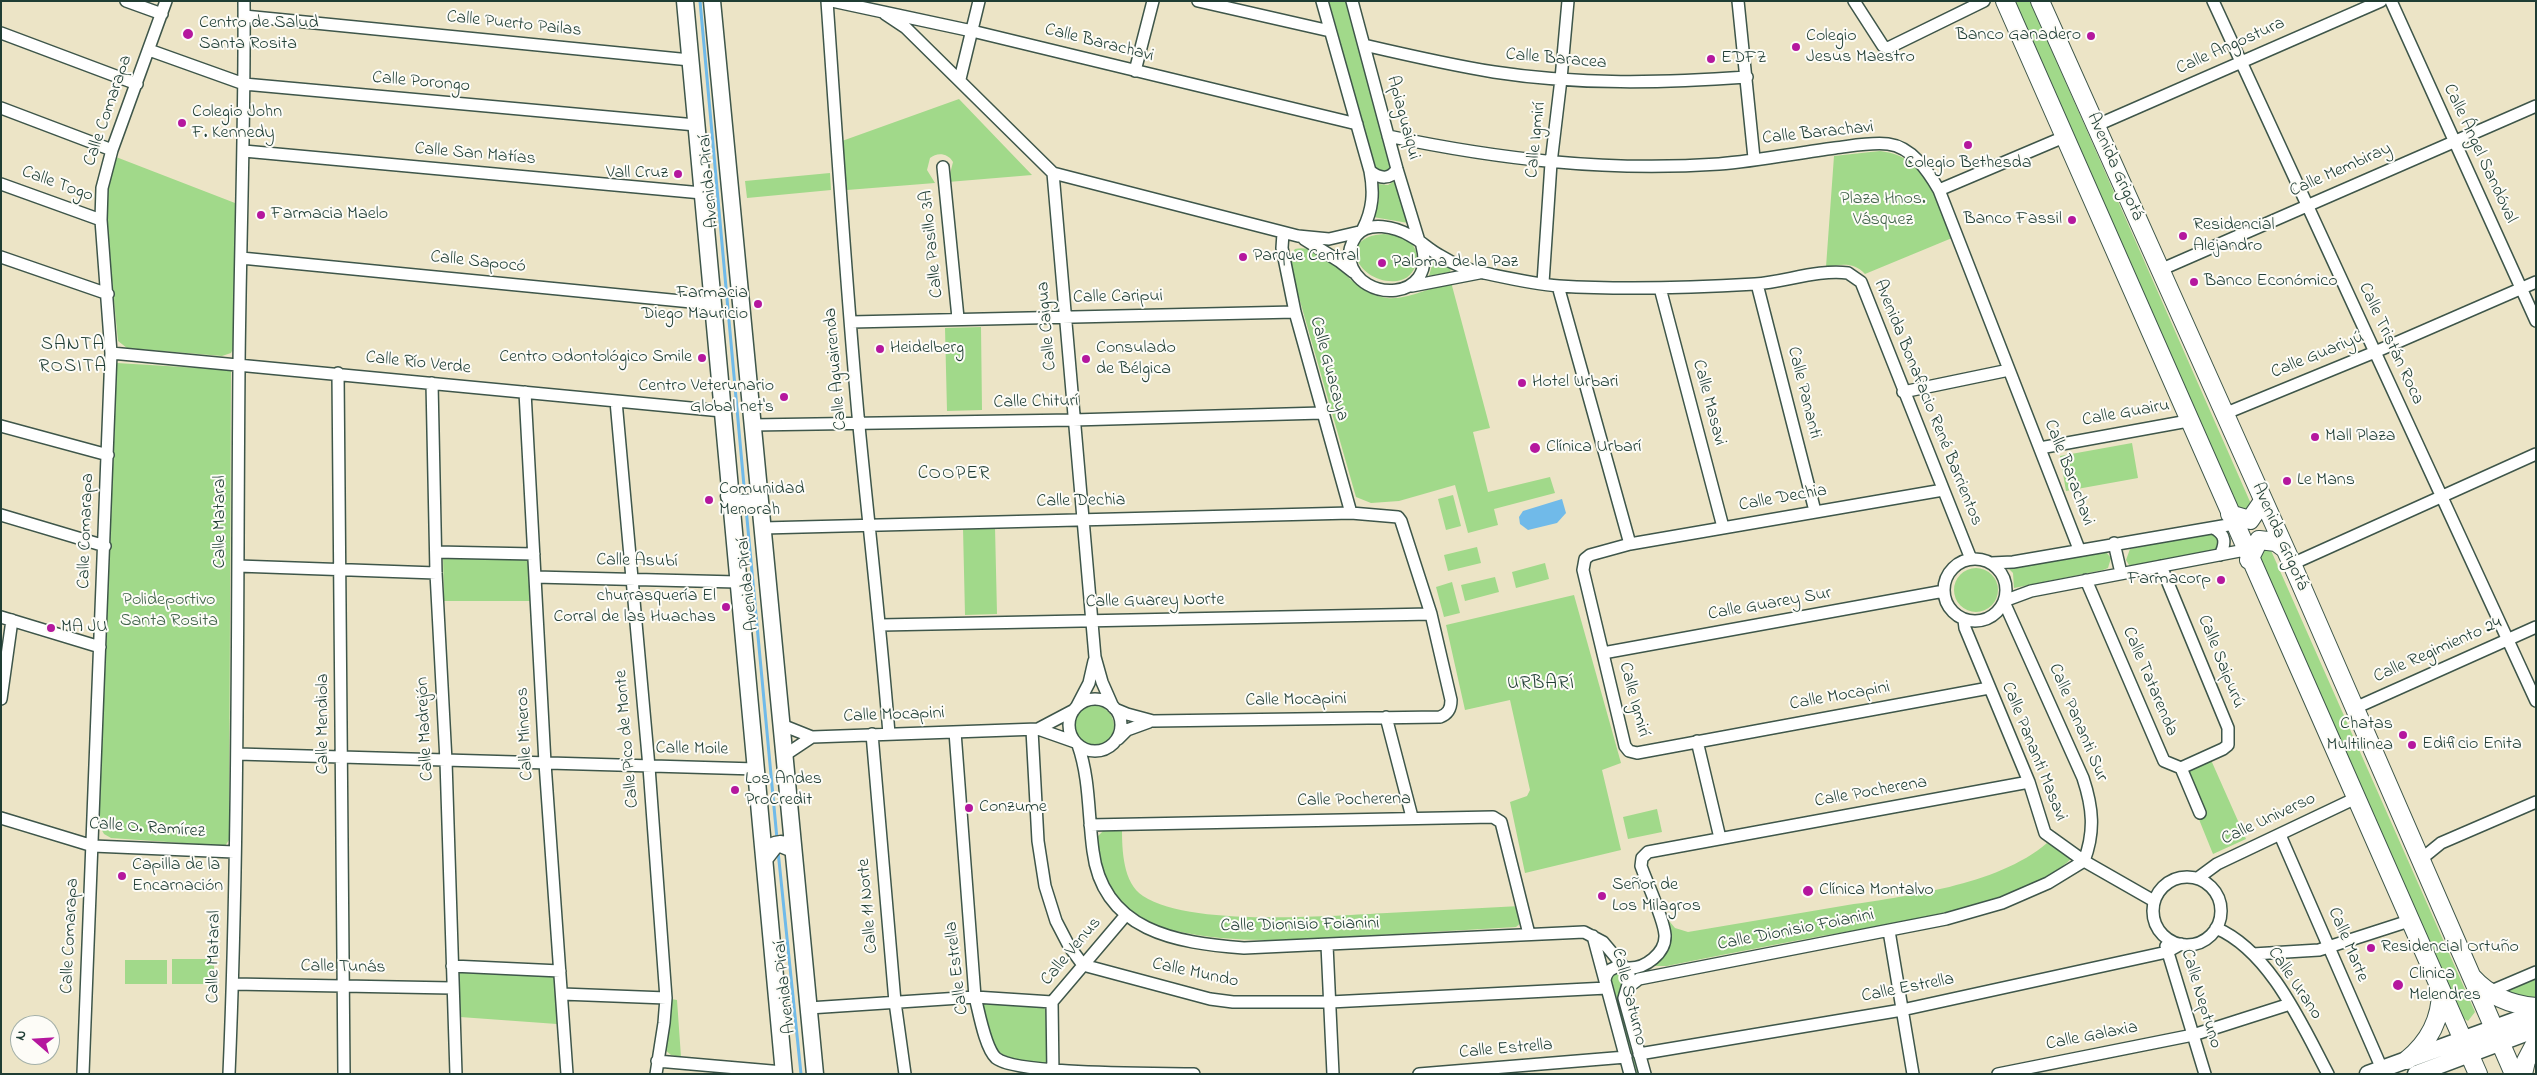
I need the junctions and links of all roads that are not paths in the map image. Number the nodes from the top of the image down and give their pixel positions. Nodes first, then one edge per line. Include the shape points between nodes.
1 (126, 1) edge
2 (166, 1) edge
3 (244, 1) edge
4 (828, 1) edge
5 (832, 1) edge
6 (979, 1) edge
7 (1153, 1) edge
8 (1198, 1) edge
9 (1322, 1) edge
10 (1352, 1) edge
11 (1568, 1) edge
12 (1738, 1) edge
13 (1854, 1) edge
14 (1984, 1) edge
15 (2005, 1) edge
16 (2040, 1) edge
17 (2213, 1) edge
18 (2381, 1) edge
19 (2390, 1) edge
20 (686, 3) edge
21 (711, 3) edge
22 (162, 14) junction
23 (885, 14) junction
24 (244, 16) junction
25 (972, 31) junction
26 (1330, 32) junction
27 (1, 33) edge
28 (1364, 45) junction
29 (149, 50) junction
30 (690, 60) junction
31 (2240, 62) junction
32 (1135, 71) junction
33 (1747, 77) junction
34 (960, 79) junction
35 (1562, 79) junction
36 (137, 84) junction
37 (244, 84) junction
38 (2536, 106) edge
39 (1, 108) edge
40 (1357, 124) junction
41 (696, 125) junction
42 (2095, 126) junction
43 (1388, 136) junction
44 (2064, 137) junction
45 (2454, 141) junction
46 (112, 150) junction
47 (244, 151) junction
48 (1754, 158) junction
49 (1551, 163) junction
50 (943, 167) dead end
51 (1397, 169) junction
52 (1370, 171) junction
53 (1053, 172) junction
54 (1, 184) edge
55 (1939, 190) junction
56 (702, 194) junction
57 (2306, 205) junction
58 (101, 220) junction
59 (1361, 231) junction
60 (1283, 233) junction
61 (1298, 236) junction
62 (1421, 244) junction
63 (241, 258) junction
64 (2, 260) edge
65 (2160, 270) junction
66 (1481, 273) junction
67 (1358, 276) junction
68 (2536, 282) edge
69 (1543, 284) junction
70 (1757, 284) junction
71 (1412, 286) junction
72 (1558, 286) junction
73 (1660, 288) junction
74 (2521, 288) junction
75 (108, 294) junction
76 (712, 304) junction
77 (1295, 312) junction
78 (1065, 317) junction
79 (958, 318) junction
80 (2536, 321) edge
81 (851, 322) junction
82 (2375, 352) junction
83 (111, 353) junction
84 (239, 366) junction
85 (2009, 370) junction
86 (338, 374) junction
87 (432, 383) junction
88 (524, 392) junction
89 (1903, 392) junction
90 (616, 401) junction
91 (722, 411) junction
92 (1322, 413) junction
93 (2224, 414) junction
94 (1073, 420) junction
95 (2188, 421) junction
96 (859, 424) junction
97 (752, 425) junction
98 (1, 426) edge
99 (2040, 448) junction
100 (2536, 454) edge
101 (108, 455) junction
102 (1943, 490) junction
103 (2440, 497) junction
104 (746, 501) junction
105 (2259, 508) junction
106 (1815, 511) junction
107 (1352, 513) junction
108 (1, 515) edge
109 (2232, 519) junction
110 (1084, 520) junction
111 (869, 525) junction
112 (1723, 527) junction
113 (763, 528) junction
114 (2213, 528) junction
115 (2250, 532) junction
116 (2268, 540) junction
117 (2114, 543) junction
118 (1630, 544) junction
119 (105, 546) junction
120 (2284, 548) junction
121 (2079, 549) junction
122 (436, 552) junction
123 (534, 554) junction
124 (2220, 555) junction
125 (2247, 555) junction
126 (1971, 559) junction
127 (1991, 563) junction
128 (2292, 564) junction
129 (238, 566) junction
130 (2161, 566) junction
131 (340, 570) junction
132 (2121, 572) junction
133 (436, 573) junction
134 (535, 577) junction
135 (632, 579) junction
136 (2086, 580) junction
137 (737, 582) junction
138 (1944, 591) junction
139 (2004, 602) junction
140 (1431, 614) junction
141 (6, 619) edge
142 (1964, 620) junction
143 (1091, 621) junction
144 (881, 625) junction
145 (2536, 627) edge
146 (2507, 639) junction
147 (100, 647) junction
148 (1603, 653) junction
149 (1095, 656) junction
150 (1989, 688) junction
151 (1, 699) edge
152 (2536, 701) edge
153 (1114, 708) junction
154 (2355, 708) junction
155 (1075, 709) junction
156 (1386, 717) junction
157 (1153, 721) junction
158 (782, 725) junction
159 (1035, 730) junction
160 (955, 732) junction
161 (872, 734) junction
162 (889, 734) junction
163 (812, 737) junction
164 (1117, 740) junction
165 (1696, 741) junction
166 (1077, 744) junction
167 (1106, 749) junction
168 (238, 754) junction
169 (784, 754) junction
170 (342, 756) junction
171 (446, 761) junction
172 (545, 763) junction
173 (649, 767) junction
174 (2181, 768) junction
175 (756, 769) junction
176 (1086, 781) junction
177 (2029, 782) junction
178 (2356, 798) junction
179 (2536, 802) edge
180 (2200, 814) dead end
181 (1412, 817) junction
182 (1, 818) edge
183 (1090, 825) junction
184 (2280, 835) junction
185 (1720, 838) junction
186 (789, 839) junction
187 (766, 845) junction
188 (93, 846) junction
189 (234, 852) junction
190 (2084, 861) junction
191 (2423, 868) junction
192 (2198, 878) junction
193 (2154, 900) junction
194 (1125, 916) junction
195 (2412, 920) junction
196 (2216, 928) junction
197 (1889, 931) junction
198 (1528, 934) junction
199 (2163, 935) junction
200 (1593, 936) junction
201 (2181, 944) junction
202 (1327, 946) junction
203 (2329, 948) junction
204 (2167, 952) junction
205 (2252, 954) junction
206 (1646, 964) junction
207 (1084, 965) junction
208 (452, 966) junction
209 (1627, 969) junction
210 (560, 971) junction
211 (2468, 972) junction
212 (2536, 972) edge
213 (1655, 976) junction
214 (233, 984) junction
215 (1606, 984) junction
216 (343, 986) junction
217 (452, 988) junction
218 (2441, 988) junction
219 (1626, 989) junction
220 (2489, 992) junction
221 (562, 994) junction
222 (975, 997) junction
223 (666, 998) junction
224 (895, 1002) junction
225 (1052, 1002) junction
226 (1330, 1002) junction
227 (2290, 1004) junction
228 (2536, 1007) edge
229 (808, 1008) junction
230 (1902, 1010) junction
231 (2536, 1013) edge
232 (2536, 1029) edge
233 (2193, 1035) junction
234 (2496, 1036) junction
235 (2536, 1042) edge
236 (2467, 1047) junction
237 (1639, 1054) junction
238 (1626, 1057) junction
239 (657, 1062) junction
240 (2411, 1067) edge
241 (1053, 1072) edge
242 (2375, 1072) edge
243 (784, 1073) edge
244 (83, 1074) edge
245 (229, 1074) edge
246 (344, 1074) edge
247 (456, 1074) edge
248 (567, 1074) edge
249 (656, 1074) edge
250 (815, 1074) edge
251 (904, 1074) edge
252 (1194, 1074) edge
253 (1333, 1074) edge
254 (1419, 1074) edge
255 (1630, 1074) edge
256 (1645, 1074) edge
257 (1913, 1074) edge
258 (1998, 1074) edge
259 (2205, 1074) edge
260 (2328, 1074) edge
261 (2478, 1074) edge
262 (2514, 1074) edge
263 (2523, 1074) edge

1 - 22 street
2 - 22 street, Calle Comarapa
3 - 24 street, Calle Mataral
4 - 81 street, Calle Aguairenda
5 - 23 street, Calle Barachavi
6 - 25 street
7 - 32 street
8 - 26 street
9 - 26 street
10 - 28 street, Apiaguaiqui
11 - 35 street, Calle Igmirí
12 - 33 street
13 - 14 street via 1888,48
15 - 44 main road, Avenida Grigotá
16 - 42 main road, Avenida Grigotá
17 - 31 street, Calle Tristán Roca
18 - 31 street, Calle Angostura
19 - 45 street, Calle Ángel Sandóval
20 - 30 main road, Avenida Piraí
21 - 97 main road, Avenida Piraí
22 - 29 street, Calle Comarapa
23 - 25 street, Calle Barachavi
23 - 34 street via 906,28
24 - 30 street, Calle Puerto Pailas
24 - 37 street, Calle Mataral
25 - 32 street, Calle Barachavi
25 - 34 street
26 - 40 street
27 - 36 street
28 - 35 street, Calle Baracea via 1448,64
28 - 43 street, Apiaguaiqui
29 - 36 street, Calle Comarapa
29 - 37 street, Calle Porongo
30 - 41 main road, Avenida Piraí
31 - 42 street, Calle Angostura
31 - 57 street, Calle Tristán Roca
32 - 40 street, Calle Barachavi
33 - 35 street, Calle Baracea via 1659,82
33 - 48 street
34 - 53 street
35 - 49 street, Calle Igmirí
36 - 46 street, Calle Comarapa
37 - 41 street, Calle Porongo
37 - 47 street, Calle Mataral
38 - 45 street, Calle Membiray
39 - 46 street
40 - 52 street
41 - 56 main road, Avenida Piraí
42 - 65 main road, Avenida Grigotá
43 - 49 street, Calle Barachavi via 1462,151
43 - 51 street, Apiaguaiqui
44 - 55 street
44 - 95 main road, Avenida Grigotá
45 - 57 street, Calle Membiray
45 - 74 street, Calle Ángel Sandóval
46 - 58 street, Calle Comarapa via 102,188
47 - 56 street, Calle San Matías
47 - 63 street, Calle Mataral
48 - 49 street, Calle Barachavi via 1720,164 1660,166
48 - 55 street, Calle Barachavi via 1864,144 1889,144 1910,154 1927,168
49 - 69 street, Calle Igmirí
50 - 79 street, Calle Pasillo 3A
51 - 52 street via 1385,178
51 - 62 street, Apiaguaiqui
52 - 59 street via 1372,204
53 - 60 street
53 - 78 street, Calle Caigua
54 - 58 street, Calle Togo
55 - 85 street, Calle Barachavi
56 - 76 main road, Avenida Piraí
57 - 65 street, Calle Membiray
57 - 82 street, Calle Tristán Roca
58 - 75 street, Calle Comarapa
59 - 61 street via 1329,239
59 - 62 street via 1378,227 1395,230
59 - 67 street via 1350,249 1349,260
60 - 61 street
60 - 77 street, Calle Guacaya via 1282,248
61 - 67 street
62 - 66 street, Avenida Bonafacio René Barrientos via 1440,256
62 - 71 street via 1424,264
63 - 76 street, Calle Sapocó
63 - 84 street, Calle Mataral
64 - 75 street
65 - 93 main road, Avenida Grigotá
66 - 69 street, Avenida Bonafacio René Barrientos
66 - 71 street, Avenida Bonafacio René Barrientos
67 - 71 street via 1373,288 1387,291
68 - 74 street, Calle Guariyú
69 - 72 street, Avenida Bonafacio René Barrientos
70 - 73 street, Avenida Bonafacio René Barrientos
70 - 89 street, Avenida Bonafacio René Barrientos via 1842,272 1855,276 1861,282
70 - 106 street, Calle Pananti
72 - 73 street, Avenida Bonafacio René Barrientos
72 - 118 street
73 - 112 street, Calle Masavi
74 - 80 street, Calle Ángel Sandóval
74 - 82 street, Calle Guariyú
75 - 83 street, Calle Comarapa
76 - 91 main road, Avenida Piraí
77 - 78 street, Calle Caripui
77 - 92 street, Calle Guacaya
78 - 79 street, Calle Caripui
78 - 94 street, Calle Caigua
79 - 81 street, Calle Caripui
81 - 96 street, Calle Aguairenda
82 - 93 street, Calle Guariyú
82 - 103 street, Calle Tristán Roca
83 - 84 street, Calle Río Verde
83 - 101 street, Calle Comarapa
84 - 86 street, Calle Río Verde
84 - 129 street, Calle Mataral
85 - 89 street
85 - 99 street, Calle Barachavi
86 - 87 street, Calle Río Verde
86 - 131 street, Calle Mendiola
87 - 88 street, Calle Río Verde
87 - 122 street, Calle Madrejón
88 - 90 street, Calle Río Verde
88 - 123 street, Calle Mineros
89 - 102 street, Avenida Bonafacio René Barrientos
90 - 91 street, Calle Río Verde
90 - 135 street, Calle Pico de Monte
91 - 104 main road, Avenida Piraí
92 - 94 street, Calle Chiturí
92 - 107 street, Calle Guacaya
93 - 105 main road, Avenida Grigotá
94 - 96 street, Calle Chiturí
94 - 110 street, Calle Caigua
95 - 99 street, Calle Guairu
95 - 109 main road, Avenida Grigotá
96 - 97 street, Calle Chiturí
96 - 111 street, Calle Aguairenda
97 - 104 main road, Avenida Piraí
98 - 101 street
99 - 121 street, Calle Barachavi
100 - 103 street
101 - 119 street, Calle Comarapa
102 - 106 street, Calle Dechia
102 - 126 street, Avenida Bonafacio René Barrientos
103 - 128 street
103 - 146 street, Calle Tristán Roca
104 - 113 main road, Avenida Piraí
104 - 137 main road, Avenida Piraí
105 - 109 main road via 2250,520
105 - 115 main road
105 - 120 main road, Avenida Grigotá
106 - 112 street, Calle Dechia
107 - 110 street, Calle Dechia
107 - 140 street, Calle Dechia via 1400,519
108 - 119 street
109 - 114 street
109 - 115 main road
109 - 125 main road, Avenida Grigotá
110 - 111 street, Calle Dechia
110 - 143 street, Calle Caigua
111 - 113 street, Calle Dechia
111 - 144 street, Calle Aguairenda
112 - 118 street, Calle Dechia
113 - 158 main road, Avenida Piraí
114 - 117 street
114 - 124 street via 2224,540
115 - 116 main road
115 - 125 main road
116 - 120 main road
116 - 125 main road via 2259,540
117 - 121 street
117 - 132 street
118 - 148 street, Calle Igmirí via 1590,555 1583,565
119 - 147 street, Calle Comarapa
120 - 128 main road, Avenida Grigotá
121 - 127 street
122 - 123 street
122 - 133 street, Calle Madrejón
123 - 134 street, Calle Mineros
124 - 125 street
124 - 130 street
125 - 178 main road, Avenida Grigotá
126 - 127 street
126 - 138 street via 1954,566 1948,573
127 - 139 street via 2004,579
128 - 154 main road, Avenida Grigotá
129 - 131 street
129 - 168 street, Calle Mataral
130 - 132 street
130 - 174 street, Calle Saipurú via 2228,728 2228,745
131 - 133 street
131 - 170 street, Calle Mendiola
132 - 136 street
133 - 171 street, Calle Madrejón
134 - 135 street, Calle Asubí
134 - 172 street, Calle Mineros
135 - 137 street, Calle Asubí
135 - 173 street, Calle Pico de Monte
136 - 139 street via 2031,590
136 - 174 street, Calle Tatarenda via 2164,760
137 - 175 main road, Avenida Piraí
138 - 142 street via 1950,608
138 - 148 street, Calle Guarey Sur
139 - 142 street via 1993,616 1984,620
139 - 190 street, Calle Pananti Sur via 2090,799 2092,833
140 - 143 street, Calle Guarey Norte
140 - 156 street, Calle Mocapini via 1451,700 1449,711 1440,717
141 - 147 street
141 - 151 street
142 - 150 street, Calle Pananti Masavi
143 - 144 street, Calle Guarey Norte
143 - 149 street, Calle Caigua
144 - 162 street, Calle Aguairenda
145 - 146 street, Calle Regimiento 24
146 - 152 street, Calle Tristán Roca
146 - 154 street, Calle Regimiento 24
147 - 188 street, Calle Comarapa
148 - 165 street, Calle Igmirí via 1625,746 1629,751
149 - 153 street, Calle Caigua
149 - 155 street, Calle Caigua via 1088,683
150 - 165 street, Calle Mocapini
150 - 177 street, Calle Pananti Masavi
153 - 155 street via 1098,700 1083,703
153 - 157 street, Calle Mocapini
153 - 164 street via 1121,724
154 - 191 main road, Avenida Grigotá
155 - 159 street, Calle Mocapini
155 - 166 street via 1069,726
156 - 157 street, Calle Mocapini
156 - 181 street
157 - 164 street, Calle Mocapini via 1127,730
158 - 163 street, Calle Mocapini
158 - 169 main road, Avenida Piraí
159 - 160 street, Calle Mocapini
159 - 166 street, Calle Mocapini
159 - 207 street via 1038,841 1044,886 1056,921
160 - 162 street, Calle Mocapini
160 - 222 street, Calle Estrella
161 - 162 street, Calle Mocapini
161 - 163 street, Calle Mocapini
161 - 224 street, Calle 11 Norte
163 - 169 street, Calle Mocapini
164 - 167 street
165 - 185 street
166 - 167 street via 1092,751
166 - 176 street, Calle Dionisio Foianini
167 - 176 street, Calle Dionisio Foianini via 1092,762
168 - 170 street, Calle Moile
168 - 189 street, Calle Mataral
169 - 186 main road, Avenida Piraí
170 - 171 street, Calle Moile
170 - 216 street, Calle Mendiola
171 - 172 street, Calle Moile
171 - 208 street, Calle Madrejón
172 - 173 street, Calle Moile
172 - 210 street, Calle Mineros
173 - 175 street, Calle Moile
173 - 223 street, Calle Pico de Monte
174 - 180 street
175 - 187 main road, Avenida Piraí
176 - 183 street, Calle Dionisio Foianini
177 - 185 street, Calle Pocherena
177 - 190 street, Calle Pananti Masavi via 2045,833
178 - 184 street, Calle Universo
178 - 195 main road, Avenida Grigotá
179 - 191 street via 2441,843 2425,856
181 - 183 street, Calle Pocherena
181 - 198 street, Calle Pocherena via 1498,818
182 - 188 street, Calle O. Ramírez
183 - 194 street, Calle Dionisio Foianini via 1099,878 1110,900
184 - 192 street, Calle Universo via 2217,864
184 - 203 street, Calle Marte
185 - 206 street via 1648,852 1642,858 1641,866 1665,938 1657,955
186 - 187 main road
186 - 229 main road, Avenida Piraí
187 - 243 main road, Avenida Piraí
188 - 189 street, Calle O. Ramírez
188 - 244 street, Calle Comarapa
189 - 214 street, Calle Mataral
190 - 193 street, Calle Pananti Masavi
190 - 197 street, Calle Dionisio Foianini via 2048,883 2002,903
191 - 211 main road, Avenida Grigotá
192 - 193 street via 2172,880
192 - 196 street via 2211,886 2219,899 2220,914
193 - 199 street via 2154,919
194 - 202 street, Calle Dionisio Foianini via 1168,935 1214,946
194 - 207 street, Calle Venus
195 - 203 street
195 - 218 main road, Avenida Grigotá
196 - 201 street via 2201,942
196 - 205 street, Calle Urano via 2233,937
197 - 213 street, Calle Dionisio Foianini
197 - 230 street
198 - 200 street, Calle Dionisio Foianini via 1584,932
198 - 202 street, Calle Dionisio Foianini
199 - 201 street
199 - 204 street, Calle Neptuno
200 - 209 street, Calle Saturno
200 - 215 street, Calle Saturno
201 - 204 street, Calle Estrella
202 - 226 street
203 - 205 street
203 - 242 street, Calle Marte
204 - 230 street, Calle Estrella
204 - 233 street, Calle Neptuno
205 - 227 street, Calle Urano
206 - 209 street
206 - 213 street
207 - 225 street, Calle Venus
207 - 226 street, Calle Mundo via 1210,999
208 - 210 street
208 - 217 street, Calle Madrejón
209 - 213 street, Calle Dionisio Foianini
209 - 215 street via 1613,968
209 - 219 street, Calle Saturno via 1630,977
210 - 221 street, Calle Mineros
211 - 220 main road
211 - 234 main road, Avenida Grigotá
212 - 220 street
213 - 219 street, Calle Dionisio Foianini via 1631,982
214 - 216 street, Calle Tunás
214 - 245 street, Calle Mataral
215 - 226 street, Calle Mundo
215 - 238 street, Calle Saturno
216 - 217 street, Calle Tunás
216 - 246 street, Calle Mendiola
217 - 247 street, Calle Madrejón
218 - 236 main road, Avenida Grigotá
218 - 240 main road via 2440,1008 2433,1029
219 - 237 street, Calle Saturno via 1624,998
220 - 228 main road via 2513,1004
221 - 223 street
221 - 248 street, Calle Mineros
222 - 224 street
222 - 225 street
222 - 241 street, Calle Estrella via 994,1056 1004,1063
223 - 239 street, Calle Pico de Monte
224 - 229 street
224 - 251 street, Calle 11 Norte
225 - 241 street, Calle Venus
226 - 253 street
227 - 233 street, Calle Galaxia
227 - 260 street, Calle Urano
229 - 250 main road, Avenida Piraí
230 - 237 street, Calle Estrella
230 - 257 street
231 - 234 main road
232 - 234 main road
233 - 258 street, Calle Galaxia
233 - 259 street, Calle Neptuno
234 - 236 main road
234 - 262 main road, Avenida Grigotá
235 - 263 main road
236 - 240 main road
236 - 261 main road, Avenida Grigotá
237 - 256 street, Calle Saturno
238 - 254 street, Calle Estrella
238 - 255 street, Calle Saturno
239 - 243 street
239 - 249 street, Calle Pico de Monte
240 - 242 main road
241 - 252 street, Calle Estrella

